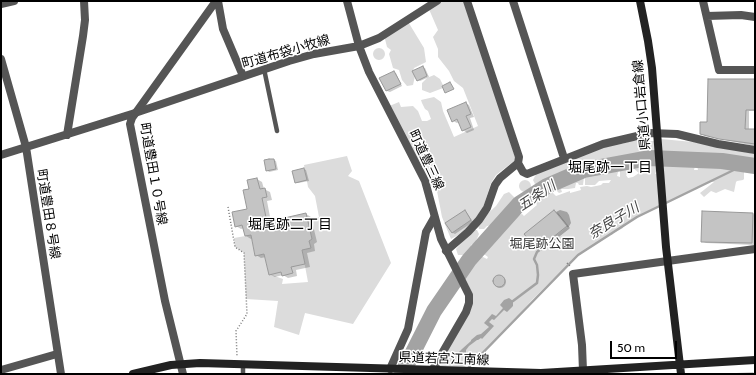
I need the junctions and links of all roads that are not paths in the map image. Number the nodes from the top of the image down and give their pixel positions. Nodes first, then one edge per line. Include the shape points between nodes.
1 (14, 1) edge
2 (84, 1) edge
3 (217, 1) edge
4 (347, 1) edge
5 (437, 1) edge
6 (467, 1) edge
7 (513, 1) edge
8 (640, 1) edge
9 (703, 1) edge
10 (1, 4) edge
11 (707, 16) junction
12 (755, 17) edge
13 (359, 46) junction
14 (1, 60) edge
15 (264, 69) junction
16 (755, 70) edge
17 (243, 76) junction
18 (136, 113) junction
19 (277, 131) dead end
20 (67, 135) junction
21 (657, 135) junction
22 (26, 147) junction
23 (755, 150) edge
24 (1, 155) edge
25 (564, 158) junction
26 (518, 163) junction
27 (434, 218) junction
28 (755, 249) edge
29 (448, 254) junction
30 (667, 261) junction
31 (57, 354) junction
32 (755, 360) edge
33 (181, 364) junction
34 (240, 364) junction
35 (680, 365) junction
36 (391, 369) junction
37 (1, 370) edge
38 (583, 371) junction
39 (430, 372) edge
40 (457, 373) edge
41 (60, 374) edge
42 (133, 374) edge
43 (183, 374) edge
44 (243, 374) edge
45 (681, 374) edge

1 - 10 street
2 - 20 street via 83,36
3 - 17 street via 223,29
3 - 18 street, 町道豊田１０号線
4 - 13 street, 町道豊三線
5 - 13 street, 町道布袋小牧線 via 380,38
6 - 26 street via 519,157
7 - 25 street
8 - 21 main road, 県道小口岩倉線 via 652,68
9 - 11 street
11 - 12 street
11 - 16 street via 718,70
13 - 15 street, 町道布袋小牧線 via 314,54
13 - 27 street, 町道豊三線 via 371,76 425,181
14 - 22 street, 町道豊田８号線
15 - 17 street, 町道布袋小牧線
15 - 19 lane
17 - 18 street, 町道布袋小牧線
18 - 20 street, 町道布袋小牧線
18 - 33 street, 町道豊田１０号線 via 130,124 165,301
20 - 22 street, 町道布袋小牧線
21 - 23 street via 677,134
21 - 25 street via 650,133 607,143
21 - 30 main road, 県道小口岩倉線
22 - 24 street, 町道布袋小牧線
22 - 31 street, 町道豊田８号線
25 - 26 street via 527,174
26 - 29 street via 500,178 479,220
27 - 29 street, 町道豊三線
27 - 36 street via 426,232 408,329
28 - 30 street
29 - 39 street, 町道豊三線 via 467,290 469,300 466,312
30 - 35 main road, 県道小口岩倉線
30 - 38 street via 573,274
31 - 37 street
31 - 41 street, 町道豊田８号線
32 - 35 main road, 県道若宮江南線
33 - 34 main road, 県道若宮江南線
33 - 42 main road, 県道若宮江南線
33 - 43 street, 町道豊田１０号線
34 - 36 main road, 県道若宮江南線
34 - 44 lane
35 - 38 main road, 県道若宮江南線
35 - 45 main road, 県道小口岩倉線
36 - 39 main road, 県道若宮江南線
38 - 40 main road, 県道若宮江南線 via 541,374
39 - 40 main road, 県道若宮江南線

